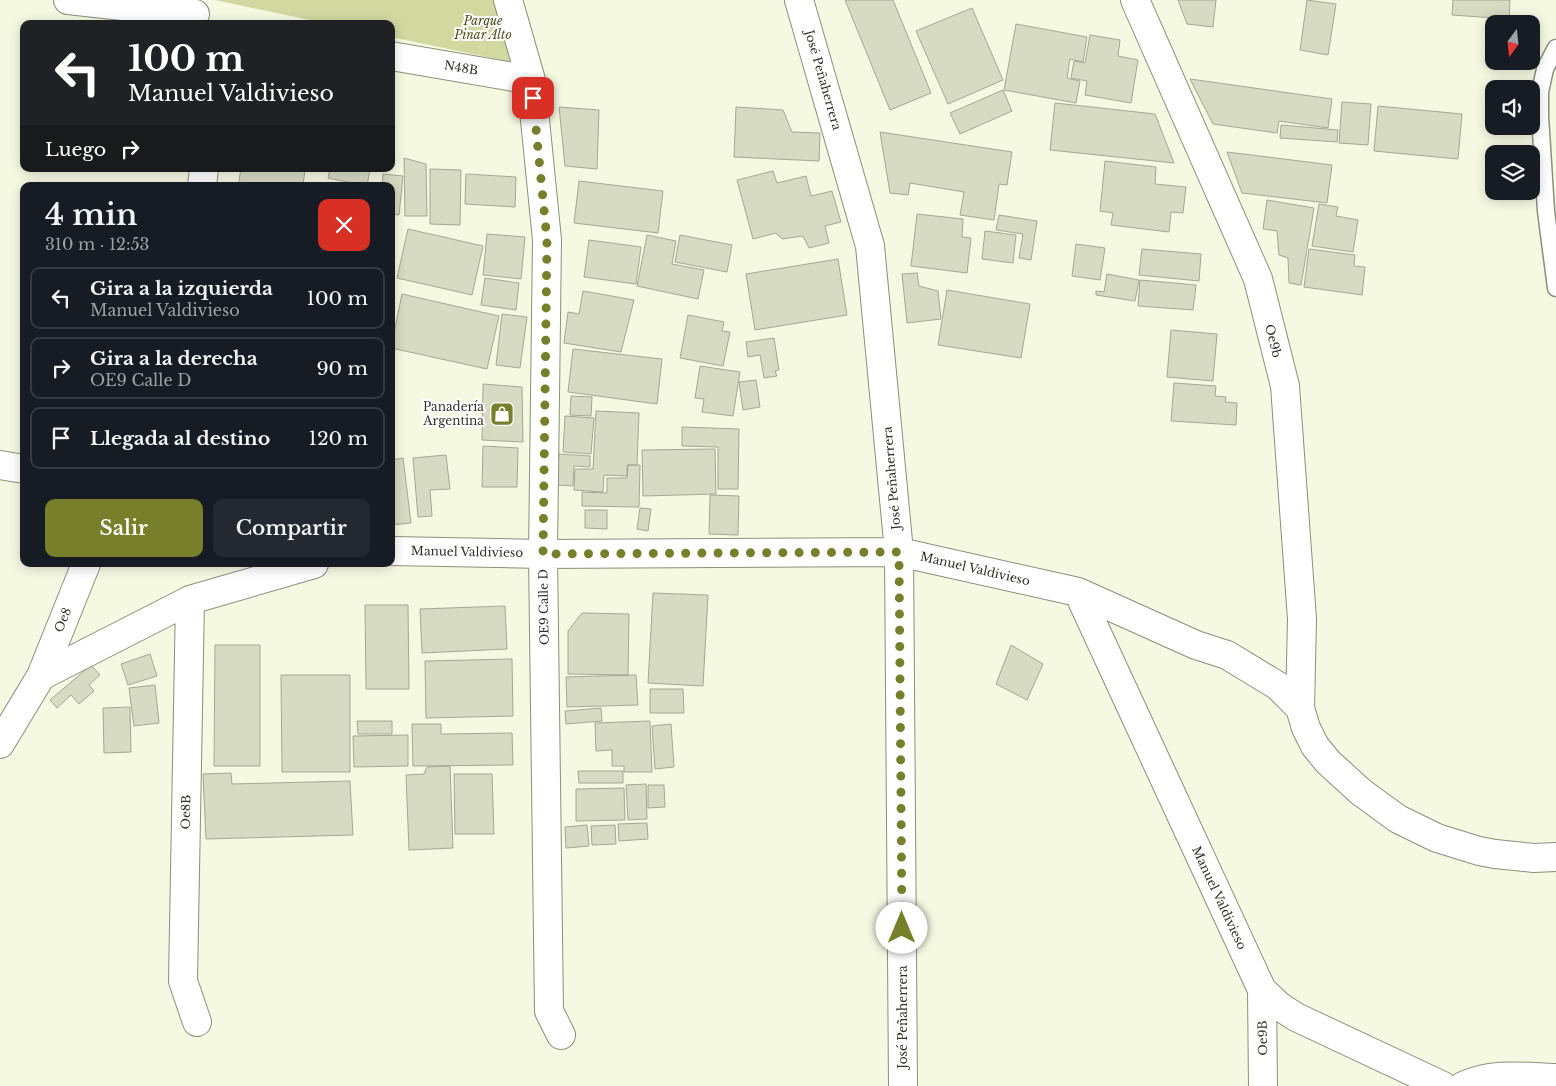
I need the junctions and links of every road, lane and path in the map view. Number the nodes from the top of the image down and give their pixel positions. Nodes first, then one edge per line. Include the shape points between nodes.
1 (68, 0) edge
2 (508, 0) edge
3 (800, 0) edge
4 (1135, 0) edge
5 (197, 17) edge
6 (1556, 48) edge
7 (395, 57) edge
8 (531, 80) junction
9 (1554, 252) edge
10 (1556, 288) edge
11 (0, 465) edge
12 (20, 468) edge
13 (395, 551) edge
14 (899, 552) junction
15 (543, 554) junction
16 (85, 567) edge
17 (304, 567) edge
18 (1078, 592) junction
19 (190, 600) junction
20 (41, 676) junction
21 (1300, 708) junction
22 (0, 744) edge
23 (1556, 857) edge
24 (1262, 990) junction
25 (197, 1022) dead end
26 (561, 1035) dead end
27 (1556, 1078) edge
28 (903, 1086) edge
29 (1263, 1086) edge
30 (1443, 1086) edge
31 (1463, 1086) edge

1 - 5 street
2 - 8 street, OE9 Calle D
3 - 14 street, José Peñaherrera via 870,246
4 - 21 street, Oe9b via 1258,279 1285,386 1302,619
6 - 9 lane via 1545,69 1540,92 1546,211
7 - 8 street, N48B
8 - 15 street, OE9 Calle D via 547,240
9 - 10 lane
11 - 12 street
13 - 15 street, Manuel Valdivieso
14 - 15 street, Manuel Valdivieso
14 - 18 street, Manuel Valdivieso
14 - 28 street, José Peñaherrera
15 - 26 street, OE9 Calle D via 549,1010
16 - 20 street, Oe8
17 - 19 street
18 - 21 street, Manuel Valdivieso via 1196,645 1227,655 1278,686
18 - 24 street, Manuel Valdivieso
19 - 20 street
19 - 25 street, Oe8B via 183,981
20 - 22 street
21 - 23 street via 1315,746 1328,762 1398,819 1437,838 1479,851 1534,858
24 - 29 street, Oe9B
24 - 30 street, Manuel Valdivieso via 1296,1017
27 - 31 street via 1494,1076

